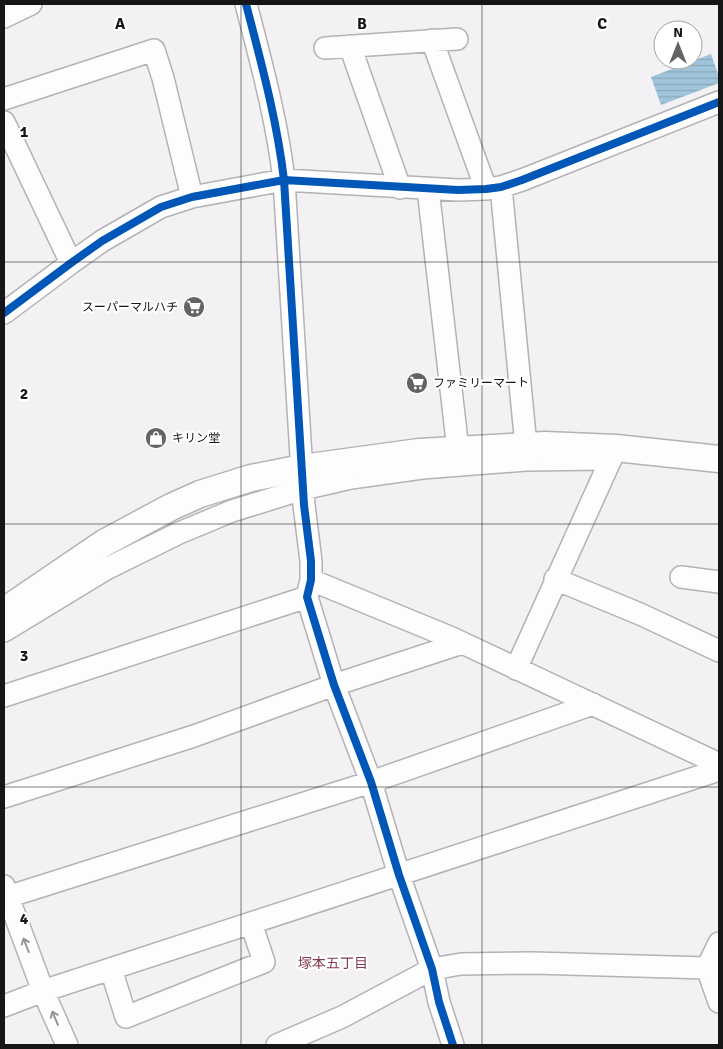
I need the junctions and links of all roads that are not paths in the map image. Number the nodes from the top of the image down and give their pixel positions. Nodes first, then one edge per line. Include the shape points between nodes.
1 (31, 4) edge
2 (246, 4) edge
3 (4, 16) edge
4 (456, 38) dead end
5 (432, 40) junction
6 (350, 46) junction
7 (325, 48) dead end
8 (4, 99) edge
9 (719, 102) edge
10 (4, 122) edge
11 (284, 180) junction
12 (400, 188) junction
13 (494, 188) junction
14 (428, 189) junction
15 (192, 197) junction
16 (71, 263) junction
17 (4, 314) edge
18 (526, 446) junction
19 (458, 450) junction
20 (613, 454) junction
21 (719, 459) edge
22 (719, 472) edge
23 (302, 478) junction
24 (681, 577) dead end
25 (555, 579) junction
26 (719, 582) edge
27 (309, 589) junction
28 (4, 611) edge
29 (4, 631) edge
30 (462, 643) junction
31 (719, 651) edge
32 (516, 669) junction
33 (334, 685) junction
34 (4, 696) edge
35 (593, 704) junction
36 (719, 764) edge
37 (719, 770) edge
38 (371, 782) junction
39 (4, 797) edge
40 (399, 875) junction
41 (5, 893) edge
42 (251, 923) junction
43 (719, 943) edge
44 (111, 969) junction
45 (432, 969) junction
46 (713, 969) edge
47 (44, 991) junction
48 (719, 1002) edge
49 (4, 1006) edge
50 (67, 1045) edge
51 (277, 1045) edge
52 (453, 1045) edge

1 - 3 street
2 - 11 street via 270,93
4 - 5 street
5 - 6 street
5 - 13 street
6 - 7 street
6 - 12 street
8 - 15 street via 154,50
9 - 13 street via 522,180
10 - 16 street
11 - 12 street
11 - 15 street
11 - 23 street
12 - 14 street
13 - 14 street
13 - 18 street
14 - 19 street
15 - 16 street via 162,208 102,241
16 - 17 street
18 - 19 street
18 - 20 street via 545,445
19 - 23 street via 419,452
20 - 21 street
20 - 22 street
20 - 23 street via 422,468 351,478
20 - 25 street
23 - 27 street via 311,561
23 - 28 street via 251,478 200,494 104,543
23 - 29 street via 106,569
24 - 26 street
25 - 31 street
25 - 32 street
27 - 30 street via 413,621
27 - 33 street
27 - 34 street
30 - 32 street
30 - 33 street
32 - 35 street
33 - 38 street
33 - 39 street via 194,736
35 - 36 street
35 - 38 street
37 - 40 street
38 - 40 street
38 - 41 street
40 - 42 street
40 - 45 street
47 -> 41 street
42 - 44 street
42 - 44 street via 264,962 126,1017
43 - 46 street
44 - 47 street
45 - 46 street via 461,964 534,963
45 - 51 street via 342,1017
45 - 52 street via 438,1002
46 - 48 street
47 - 49 street
50 -> 47 street

